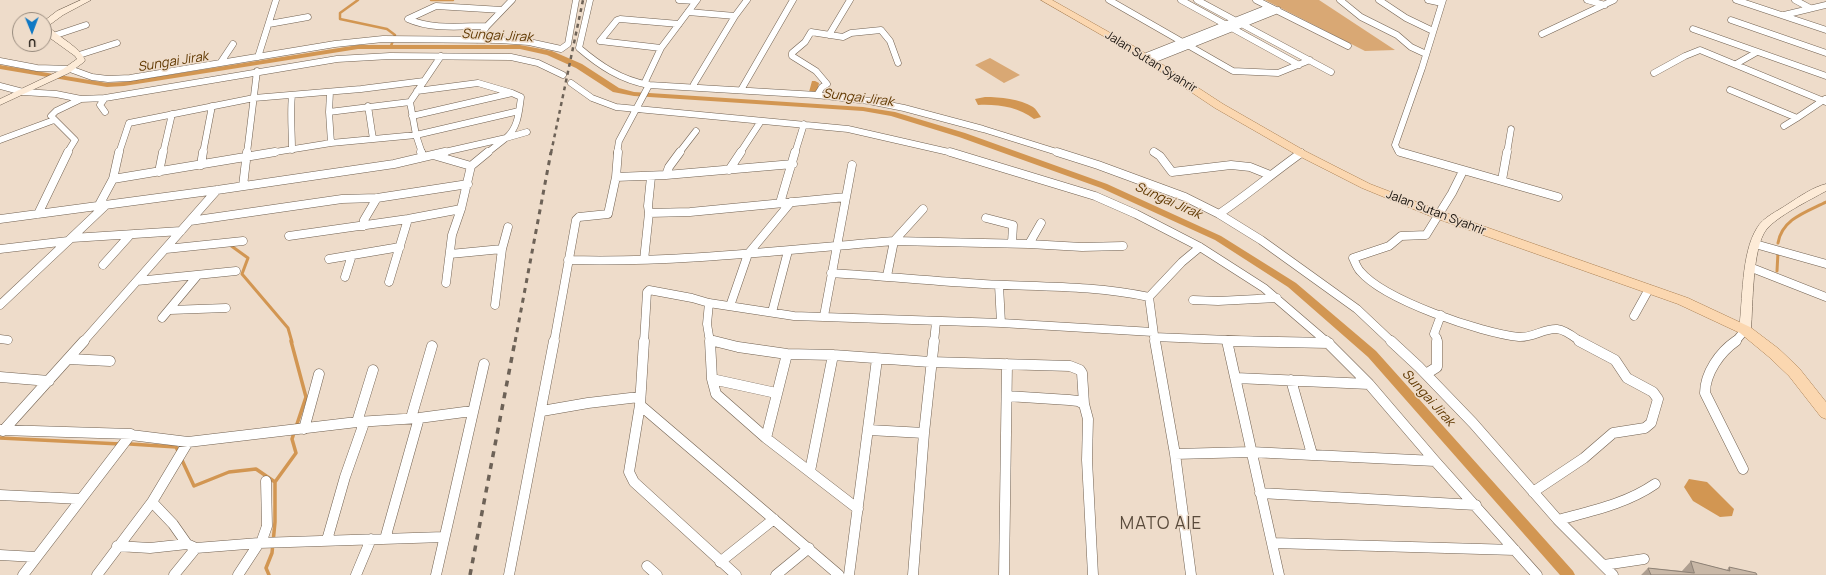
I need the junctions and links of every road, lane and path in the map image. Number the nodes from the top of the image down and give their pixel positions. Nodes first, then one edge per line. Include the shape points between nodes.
1 (276, 0) edge
2 (512, 0) edge
3 (576, 0) edge
4 (590, 0) edge
5 (678, 0) edge
6 (747, 0) edge
7 (793, 0) edge
8 (850, 0) edge
9 (1045, 0) edge
10 (1109, 0) edge
11 (1181, 0) edge
12 (1197, 0) edge
13 (1256, 0) edge
14 (1340, 0) edge
15 (1379, 0) edge
16 (1428, 0) edge
17 (1587, 0) edge
18 (1614, 0) edge
19 (1736, 0) edge
20 (1753, 0) edge
21 (1795, 0) edge
22 (81, 1) edge
23 (696, 1) edge
24 (1442, 1) edge
25 (1743, 2) junction
26 (1605, 5) junction
27 (1826, 5) edge
28 (1270, 7) junction
29 (1810, 8) junction
30 (502, 10) junction
31 (1278, 10) junction
32 (688, 12) junction
33 (735, 16) junction
34 (1783, 16) junction
35 (308, 17) dead end
36 (52, 20) edge
37 (1731, 20) dead end
38 (1235, 21) junction
39 (269, 24) junction
40 (679, 24) junction
41 (1226, 24) junction
42 (1243, 24) junction
43 (86, 25) dead end
44 (486, 26) junction
45 (1233, 28) junction
46 (1693, 29) dead end
47 (1826, 30) edge
48 (1433, 31) junction
49 (1542, 34) dead end
50 (829, 35) junction
51 (53, 36) joint
52 (477, 40) junction
53 (1182, 42) junction
54 (116, 43) dead end
55 (233, 44) dead end
56 (1189, 46) junction
57 (1348, 46) dead end
58 (661, 48) junction
59 (1757, 52) junction
60 (1826, 53) edge
61 (1426, 54) junction
62 (79, 55) junction
63 (441, 56) junction
64 (258, 57) junction
65 (1147, 59) junction
66 (1310, 60) junction
67 (0, 61) edge
68 (221, 62) junction
69 (898, 63) dead end
70 (1736, 64) junction
71 (1299, 65) junction
72 (68, 70) junction
73 (257, 71) junction
74 (1331, 72) dead end
75 (1654, 73) dead end
76 (563, 75) dead end
77 (1826, 76) edge
78 (424, 81) junction
79 (571, 83) dead end
80 (694, 84) dead end
81 (647, 85) junction
82 (0, 86) edge
83 (741, 90) junction
84 (1730, 90) dead end
85 (26, 91) junction
86 (417, 91) junction
87 (330, 92) junction
88 (512, 93) junction
89 (292, 95) junction
90 (816, 95) junction
91 (105, 98) junction
92 (254, 98) junction
93 (81, 99) junction
94 (1825, 100) edge
95 (0, 102) edge
96 (410, 102) junction
97 (212, 106) junction
98 (368, 106) junction
99 (637, 108) junction
100 (519, 111) junction
101 (105, 112) dead end
102 (329, 112) junction
103 (172, 114) junction
104 (412, 116) junction
105 (1797, 118) junction
106 (54, 120) junction
107 (762, 121) junction
108 (804, 124) junction
109 (1784, 126) dead end
110 (1511, 130) dead end
111 (696, 131) dead end
112 (527, 132) dead end
113 (416, 135) junction
114 (506, 138) junction
115 (373, 139) junction
116 (0, 140) edge
117 (331, 143) junction
118 (292, 150) junction
119 (1154, 152) dead end
120 (1301, 153) junction
121 (432, 155) junction
122 (246, 157) junction
123 (423, 157) junction
124 (793, 164) junction
125 (201, 165) junction
126 (852, 165) dead end
127 (471, 166) junction
128 (729, 170) junction
129 (1463, 171) junction
130 (159, 172) junction
131 (666, 175) junction
132 (1270, 175) junction
133 (616, 177) junction
134 (651, 177) junction
135 (113, 179) junction
136 (1502, 180) junction
137 (468, 184) junction
138 (243, 186) junction
139 (217, 190) junction
140 (1824, 190) edge
141 (846, 197) junction
142 (1558, 197) dead end
143 (377, 198) junction
144 (791, 202) junction
145 (780, 203) junction
146 (103, 205) junction
147 (923, 208) dead end
148 (461, 209) junction
149 (649, 213) junction
150 (38, 214) junction
151 (1219, 214) junction
152 (1439, 215) junction
153 (986, 218) dead end
154 (0, 219) edge
155 (408, 219) junction
156 (190, 221) junction
157 (1041, 223) dead end
158 (363, 226) junction
159 (508, 227) dead end
160 (180, 232) junction
161 (130, 235) junction
162 (289, 236) dead end
163 (70, 240) junction
164 (894, 241) junction
165 (236, 242) dead end
166 (1012, 243) junction
167 (1029, 244) junction
168 (837, 245) junction
169 (1759, 245) junction
170 (1123, 246) dead end
171 (400, 247) junction
172 (1200, 248) junction
173 (4, 249) edge
174 (166, 249) junction
175 (502, 249) junction
176 (788, 251) junction
177 (450, 254) junction
178 (748, 254) junction
179 (352, 255) junction
180 (0, 256) edge
181 (329, 258) dead end
182 (568, 260) junction
183 (644, 260) junction
184 (1826, 264) edge
185 (103, 266) dead end
186 (1752, 268) junction
187 (236, 271) dead end
188 (831, 273) junction
189 (197, 276) junction
190 (886, 276) junction
191 (345, 277) dead end
192 (137, 281) junction
193 (390, 282) dead end
194 (446, 283) dead end
195 (999, 285) junction
196 (1649, 289) junction
197 (1149, 297) junction
198 (1826, 297) edge
199 (1277, 298) junction
200 (1193, 300) dead end
201 (709, 303) junction
202 (0, 305) edge
203 (495, 305) dead end
204 (730, 306) junction
205 (226, 308) dead end
206 (170, 310) junction
207 (772, 312) junction
208 (1441, 315) junction
209 (824, 316) junction
210 (1634, 316) dead end
211 (162, 318) dead end
212 (936, 322) junction
213 (1001, 323) junction
214 (1745, 330) junction
215 (1153, 334) junction
216 (710, 340) junction
217 (1227, 341) junction
218 (1329, 342) junction
219 (432, 346) dead end
220 (787, 354) junction
221 (833, 355) junction
222 (68, 359) junction
223 (877, 359) junction
224 (110, 361) dead end
225 (930, 362) junction
226 (484, 364) dead end
227 (1007, 364) junction
228 (373, 370) dead end
229 (319, 374) dead end
230 (1426, 374) junction
231 (0, 378) edge
232 (1236, 378) junction
233 (712, 379) junction
234 (1291, 380) junction
235 (49, 381) junction
236 (1369, 384) junction
237 (776, 393) junction
238 (1007, 396) junction
239 (639, 401) junction
240 (1084, 404) junction
241 (472, 410) junction
242 (542, 411) junction
243 (1826, 413) edge
244 (415, 418) junction
245 (360, 422) junction
246 (2, 430) edge
247 (298, 430) junction
248 (869, 430) junction
249 (924, 433) junction
250 (131, 435) junction
251 (766, 438) junction
252 (188, 442) junction
253 (1252, 452) junction
254 (1175, 454) junction
255 (1312, 454) junction
256 (1435, 461) junction
257 (1743, 469) dead end
258 (810, 471) junction
259 (266, 481) dead end
260 (1655, 484) dead end
261 (1533, 492) junction
262 (1260, 494) junction
263 (0, 495) edge
264 (81, 500) junction
265 (152, 502) junction
266 (1476, 505) junction
267 (858, 509) junction
268 (774, 519) junction
269 (1558, 520) junction
270 (444, 537) junction
271 (371, 539) junction
272 (385, 539) junction
273 (327, 540) junction
274 (1273, 543) junction
275 (266, 544) junction
276 (117, 546) junction
277 (192, 546) junction
278 (808, 548) junction
279 (1516, 550) junction
280 (0, 555) edge
281 (36, 557) junction
282 (1644, 559) dead end
283 (720, 562) junction
284 (1604, 565) junction
285 (647, 566) dead end
286 (23, 575) edge
287 (97, 575) edge
288 (174, 575) edge
289 (238, 575) edge
290 (356, 575) edge
291 (436, 575) edge
292 (509, 575) edge
293 (657, 575) edge
294 (736, 575) edge
295 (776, 575) edge
296 (839, 575) edge
297 (849, 575) edge
298 (913, 575) edge
299 (1004, 575) edge
300 (1093, 575) edge
301 (1191, 575) edge
302 (1279, 575) edge
303 (1537, 575) edge
304 (1613, 575) edge

1 - 39 street via 269,16
2 - 30 street
3 - 52 street via 568,44 561,48 522,41
4 - 81 street via 579,48 617,75
5 - 23 street
6 - 33 street
7 - 83 street
8 - 50 street
9 - 65 main road, Jalan Sutan Syahrir
10 - 53 street
11 - 41 street
12 - 38 street
13 - 28 street
14 - 61 street via 1361,17 1398,35 1411,47
15 - 48 street via 1406,18
16 - 24 street
17 - 26 street
18 - 26 street
19 - 25 street
20 - 25 street
21 - 29 street
22 - 36 street
23 - 32 street
24 - 48 street
25 - 34 street
26 - 49 street
27 - 29 street
28 - 31 street
28 - 38 street
29 - 34 street
30 - 44 street
30 - 44 street via 436,6 408,19 439,25
31 - 42 street
31 - 57 street
32 - 33 street
32 - 40 street
33 - 80 street
34 - 47 street
35 - 39 street
37 - 60 street
38 - 41 street
38 - 42 street
39 - 64 street
40 - 58 street
40 - 58 street via 620,19 600,41
41 - 45 street
41 - 53 street
42 - 45 street
42 - 66 street
43 - 51 street
44 - 52 street
45 - 56 street
45 - 71 street
46 - 59 street
48 - 61 street
50 - 69 street via 847,37 851,33 881,30 889,38 892,53
50 - 90 street via 811,32 805,42 792,53 796,59 815,69 827,84
51 - 62 street
52 - 64 street via 383,40 335,44
53 - 56 street
53 - 65 street
54 - 62 street
55 - 68 street
56 - 65 street
56 - 71 street via 1233,71 1278,73
58 - 81 street
59 - 70 street
59 - 77 street
61 - 129 street via 1395,148 1402,153
62 - 72 street via 81,60
63 - 73 street via 363,57
63 - 76 street via 518,57
63 - 78 street
64 - 68 street
65 - 120 main road, Jalan Sutan Syahrir via 1219,106
66 - 71 street
66 - 74 street
67 - 72 street via 37,68
68 - 72 street via 130,78 92,77
70 - 75 street via 1708,52 1695,50
70 - 94 street
72 - 85 street
73 - 91 street
73 - 92 street
78 - 86 street
78 - 87 street
79 - 99 street via 587,97 603,104
81 - 83 street
81 - 99 street
82 - 85 street
83 - 90 street
84 - 105 street
85 - 93 street
85 - 95 street
86 - 88 street via 478,83
86 - 96 street
87 - 89 street
87 - 102 street
88 - 100 street via 521,97
88 - 104 street
89 - 92 street
89 - 118 street
90 - 151 street via 904,108 997,133 1185,197
91 - 93 street
91 - 101 street via 100,105
92 - 97 street
92 - 122 street
93 - 106 street via 52,114
94 - 105 street
96 - 98 street
96 - 104 street
97 - 103 street
97 - 125 street
98 - 102 street
98 - 115 street
99 - 107 street
99 - 133 street via 618,144 614,165
100 - 113 street
100 - 114 street via 514,129
102 - 117 street
103 - 130 street
103 - 135 street via 129,123
104 - 113 street
105 - 109 street
106 - 116 street
106 - 150 street via 75,140
107 - 108 street
107 - 128 street
108 - 124 street
108 - 172 street via 848,129 927,146 1048,181 1094,196 1136,214
110 - 136 street
111 - 131 street via 669,167
112 - 114 street
113 - 115 street
113 - 123 street
114 - 121 street
114 - 127 street
115 - 117 street
117 - 118 street
118 - 122 street
119 - 132 street via 1172,172 1239,165
120 - 132 street
120 - 152 main road, Jalan Sutan Syahrir via 1366,186
121 - 123 street
121 - 127 street
122 - 125 street
122 - 138 street
123 - 138 street via 394,164
124 - 128 street
124 - 145 street
125 - 130 street
126 - 141 street
127 - 137 street
128 - 131 street
129 - 136 street
129 - 152 street
130 - 135 street
131 - 134 street
132 - 151 street via 1246,196
133 - 134 street
133 - 182 street via 608,214 577,218
134 - 149 street
135 - 146 street
136 - 142 street
137 - 143 street
137 - 148 street
138 - 139 street
139 - 146 street
139 - 156 street
140 - 169 street via 1795,204 1768,222 1761,229
141 - 144 street
141 - 168 street
143 - 156 street via 342,199
143 - 158 street
144 - 145 street
144 - 178 street
145 - 149 street via 690,212
146 - 150 street
146 - 163 street
147 - 164 street
148 - 155 street
148 - 177 street via 457,216
149 - 183 street
150 - 154 street
151 - 230 street via 1261,240 1357,309
152 - 196 main road, Jalan Sutan Syahrir
152 - 208 street via 1426,235 1401,236 1389,246 1353,260 1371,282 1412,304
153 - 166 street via 1013,225
155 - 158 street
155 - 171 street
156 - 160 street
157 - 167 street
158 - 162 street
159 - 175 street
160 - 161 street
160 - 174 street
161 - 163 street
161 - 185 street
163 - 173 street
163 - 202 street
164 - 166 street
164 - 168 street
164 - 190 street
165 - 174 street
166 - 167 street
167 - 170 street
168 - 176 street
168 - 188 street
169 - 184 street
169 - 186 street
171 - 179 street
171 - 193 street
172 - 197 street via 1182,262
172 - 199 street
173 - 180 street
174 - 192 street
175 - 177 street
175 - 203 street
176 - 178 street
176 - 207 street
177 - 194 street
178 - 183 street
178 - 204 street
179 - 181 street
179 - 191 street
182 - 183 street
182 - 242 street
186 - 198 street
186 - 214 street via 1747,286 1748,312
187 - 189 street
188 - 190 street
188 - 209 street
189 - 192 street
189 - 206 street
190 - 195 street
192 - 222 street
195 - 197 street via 1102,289
195 - 213 street
196 - 210 street
196 - 214 main road, Jalan Sutan Syahrir via 1683,301
197 - 215 street
199 - 200 street
199 - 218 street
201 - 204 street
201 - 216 street via 707,324
201 - 239 street via 654,290 647,292
204 - 207 street
205 - 206 street
206 - 211 street
207 - 209 street via 794,316
208 - 230 street via 1434,334 1437,338 1437,367
208 - 261 street via 1485,330 1521,337 1562,330 1615,360 1627,378 1648,389 1658,399 1651,423 1645,428 1613,433 1584,458
209 - 212 street
212 - 213 street
212 - 225 street
213 - 215 street
214 - 243 main road, Jalan Sutan Syahrir via 1794,372
214 - 257 street via 1715,362 1705,387 1705,394
215 - 217 street
215 - 254 street
216 - 220 street
216 - 233 street
217 - 218 street
217 - 232 street
218 - 236 street
219 - 244 street
220 - 221 street
220 - 237 street
221 - 223 street
221 - 258 street
222 - 224 street
222 - 235 street
223 - 225 street
223 - 248 street
225 - 227 street
225 - 249 street
226 - 241 street
227 - 238 street
227 - 240 street via 1070,366 1080,370
228 - 245 street
229 - 247 street
230 - 261 street
231 - 235 street
232 - 234 street
232 - 253 street
233 - 237 street
233 - 251 street via 714,391 720,398
234 - 236 street
234 - 255 street
235 - 246 street
236 - 256 street
237 - 251 street
238 - 240 street via 1069,400
238 - 299 street
239 - 242 street via 588,403
239 - 268 street
239 - 283 street via 629,472 634,482
240 - 300 street via 1088,419 1087,460
241 - 244 street
241 - 270 street
242 - 292 street
244 - 245 street
244 - 272 street
245 - 247 street
245 - 273 street
246 - 250 street
247 - 252 street
248 - 249 street
248 - 267 street
249 - 298 street
250 - 252 street
250 - 264 street
251 - 258 street
252 - 265 street
253 - 254 street
253 - 255 street
253 - 262 street
254 - 301 street
255 - 256 street
256 - 266 street
258 - 267 street
259 - 275 street
260 - 269 street via 1646,491 1623,500
261 - 269 street
262 - 266 street
262 - 274 street
263 - 264 street
264 - 281 street
265 - 276 street
265 - 277 street
266 - 279 street
267 - 297 street
268 - 278 street
268 - 283 street
269 - 284 street
270 - 272 street
270 - 291 street
271 - 272 street
271 - 273 street
271 - 290 street
273 - 275 street
274 - 279 street
274 - 302 street
275 - 277 street
275 - 289 street
276 - 277 street
276 - 287 street
277 - 288 street
278 - 295 street
278 - 296 street
279 - 303 street
280 - 281 street
281 - 286 street
282 - 284 street
283 - 294 street
284 - 304 street
285 - 293 street

